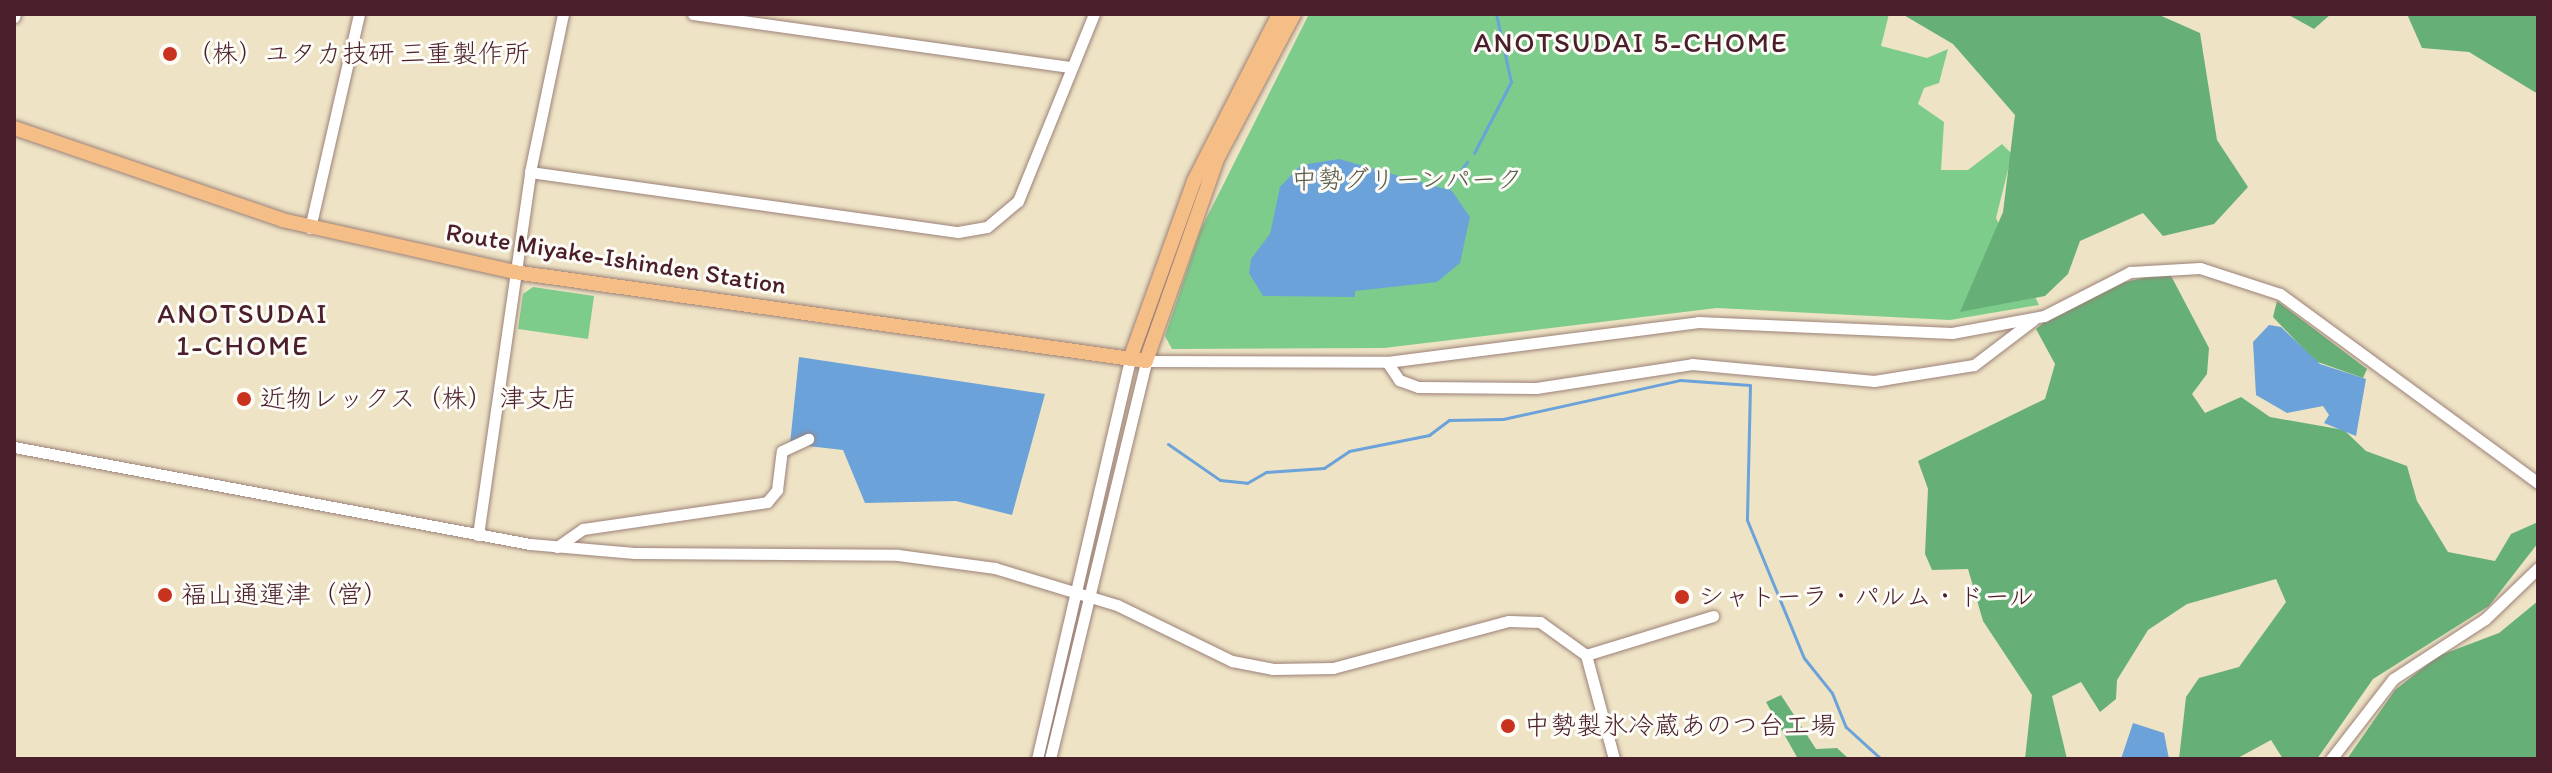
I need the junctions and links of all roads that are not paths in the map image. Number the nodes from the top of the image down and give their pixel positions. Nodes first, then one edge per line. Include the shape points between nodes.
1 (359, 14) edge
2 (563, 14) edge
3 (693, 14) edge
4 (1094, 14) edge
5 (1279, 14) edge
6 (1294, 14) edge
7 (1071, 67) junction
8 (14, 128) edge
9 (530, 172) junction
10 (310, 228) junction
11 (514, 272) junction
12 (2033, 320) junction
13 (1130, 359) junction
14 (1146, 361) junction
15 (1387, 362) junction
16 (808, 439) dead end
17 (14, 447) edge
18 (2538, 483) edge
19 (478, 535) junction
20 (557, 547) junction
21 (2538, 568) edge
22 (1082, 593) junction
23 (1713, 616) dead end
24 (1586, 655) junction
25 (1037, 759) edge
26 (1050, 759) edge
27 (1614, 759) edge
28 (2331, 759) edge

1 - 10 street
2 - 9 street
3 - 7 street
4 - 7 street
5 - 13 main road via 1194,181
6 - 14 main road via 1218,157
7 - 9 street via 1018,201 996,222 968,232
8 - 10 main road, Route Miyake-Ishinden Station
9 - 11 street
10 - 11 main road, Route Miyake-Ishinden Station
11 - 13 main road, Route Miyake-Ishinden Station
11 - 19 street
12 - 15 street via 1952,333 1683,323
12 - 15 street via 1974,365 1874,381 1692,364 1536,388 1418,387 1399,380
12 - 18 street via 2130,272 2181,266 2243,277 2293,304
13 - 14 main road, Route Miyake-Ishinden Station
13 - 22 street
14 - 15 street
14 - 22 street
16 - 20 street via 782,451 777,490 767,502 583,529
17 - 19 street
19 - 20 street
20 - 22 street via 898,555 995,568
21 - 28 street via 2485,619 2393,679
22 - 24 street via 1232,661 1273,669 1333,668 1520,620 1555,627
22 - 25 street
22 - 26 street
23 - 24 street
24 - 27 street

